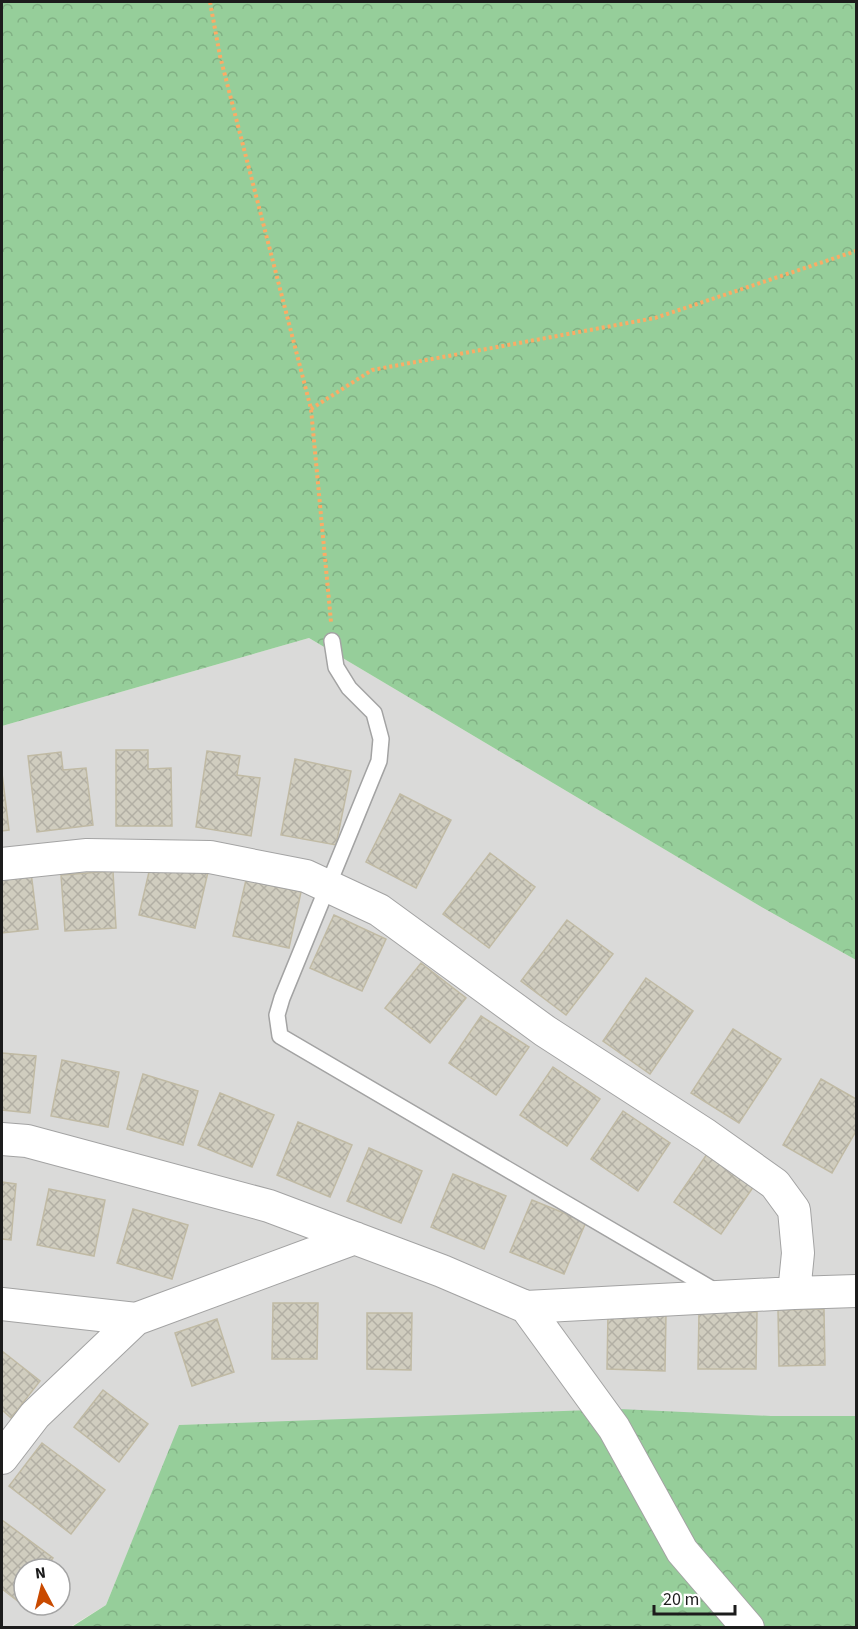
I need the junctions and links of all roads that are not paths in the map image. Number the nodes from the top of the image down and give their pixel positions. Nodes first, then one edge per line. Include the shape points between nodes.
1 (332, 641) road end
2 (2, 864) edge
3 (328, 886) junction
4 (2, 1139) edge
5 (355, 1238) junction
6 (856, 1291) edge
7 (794, 1293) junction
8 (725, 1297) junction
9 (2, 1304) edge
10 (526, 1307) junction
11 (136, 1319) junction
12 (2, 1458) edge
13 (748, 1628) edge

1 - 3 lane via 336,667 374,713 381,740 379,761
2 - 3 street via 87,855 210,857 306,876
3 - 7 street via 379,910 545,1031 775,1184 794,1210 798,1252
3 - 8 lane via 282,998 277,1015 280,1036
4 - 5 street via 27,1141 269,1206
5 - 10 street
5 - 11 street
6 - 7 street
7 - 8 street
8 - 10 street
9 - 11 street
10 - 13 street via 614,1428 682,1551
11 - 12 street via 35,1415

